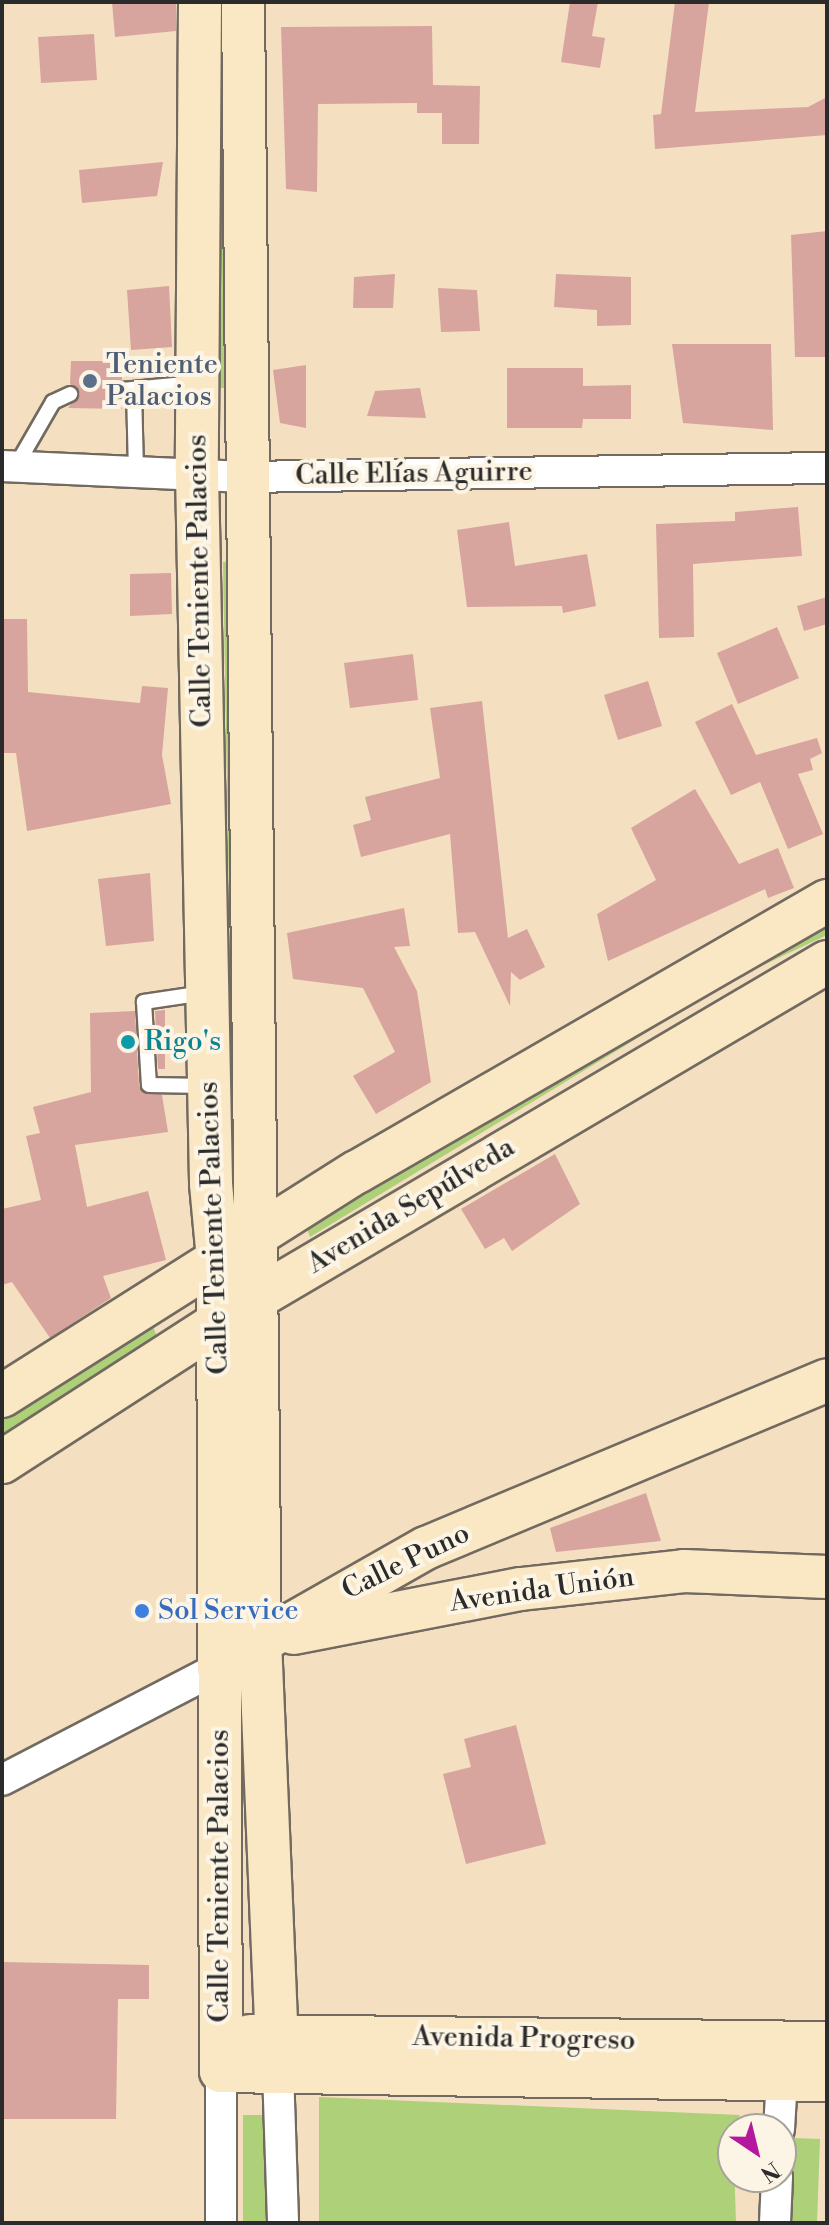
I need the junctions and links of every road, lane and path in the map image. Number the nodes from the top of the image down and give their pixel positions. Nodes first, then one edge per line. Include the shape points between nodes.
1 (200, 2) edge
2 (243, 2) edge
3 (199, 382) junction
4 (70, 394) dead end
5 (9, 466) edge
6 (827, 468) edge
7 (136, 470) junction
8 (197, 472) junction
9 (245, 477) junction
10 (827, 901) edge
11 (827, 962) edge
12 (209, 993) junction
13 (210, 1086) junction
14 (258, 1233) junction
15 (218, 1260) junction
16 (260, 1296) junction
17 (219, 1323) junction
18 (827, 1380) edge
19 (2, 1396) edge
20 (2, 1462) edge
21 (827, 1577) edge
22 (260, 1640) junction
23 (220, 1667) junction
24 (2, 1780) edge
25 (827, 2043) edge
26 (220, 2053) junction
27 (276, 2053) junction
28 (783, 2061) junction
29 (827, 2080) edge
30 (780, 2113) edge
31 (776, 2193) edge
32 (221, 2223) edge
33 (283, 2223) edge
34 (775, 2223) edge

1 - 3 main road, Calle Teniente Palacios
2 - 9 main road, Calle Teniente Palacios
3 - 7 lane via 128,390
3 - 8 main road, Calle Teniente Palacios
4 - 5 lane via 53,402
5 - 7 street, Calle Elías Aguirre
6 - 9 street, Calle Elías Aguirre
7 - 8 street, Calle Elías Aguirre
8 - 9 street, Calle Elías Aguirre
8 - 12 main road, Calle Teniente Palacios
9 - 14 main road, Calle Teniente Palacios
10 - 14 main road, Avenida Sepúlveda via 755,936
11 - 16 main road, Avenida Sepúlveda
12 - 13 main road, Calle Teniente Palacios
12 - 13 lane via 144,1002 149,1085
13 - 15 main road, Calle Teniente Palacios
14 - 15 main road, Avenida Sepúlveda
14 - 16 main road, Calle Teniente Palacios
15 - 17 main road, Calle Teniente Palacios
15 - 19 main road, Avenida Sepúlveda
16 - 17 main road, Avenida Sepúlveda
16 - 22 main road, Calle Teniente Palacios
17 - 20 main road, Avenida Sepúlveda
17 - 23 main road, Calle Teniente Palacios
18 - 22 main road, Calle Puno via 426,1548
21 - 22 main road, Avenida Unión via 639,1576 521,1589
22 - 23 main road, Calle Puno
22 - 27 main road, Calle Teniente Palacios
23 - 24 street, Calle Puno
23 - 26 main road, Calle Teniente Palacios
25 - 28 main road, Avenida Progreso
26 - 27 main road, Avenida Progreso
26 - 32 street
27 - 28 main road, Avenida Progreso
27 - 33 street
28 - 29 main road, Avenida Progreso
28 - 30 street
31 - 34 street

